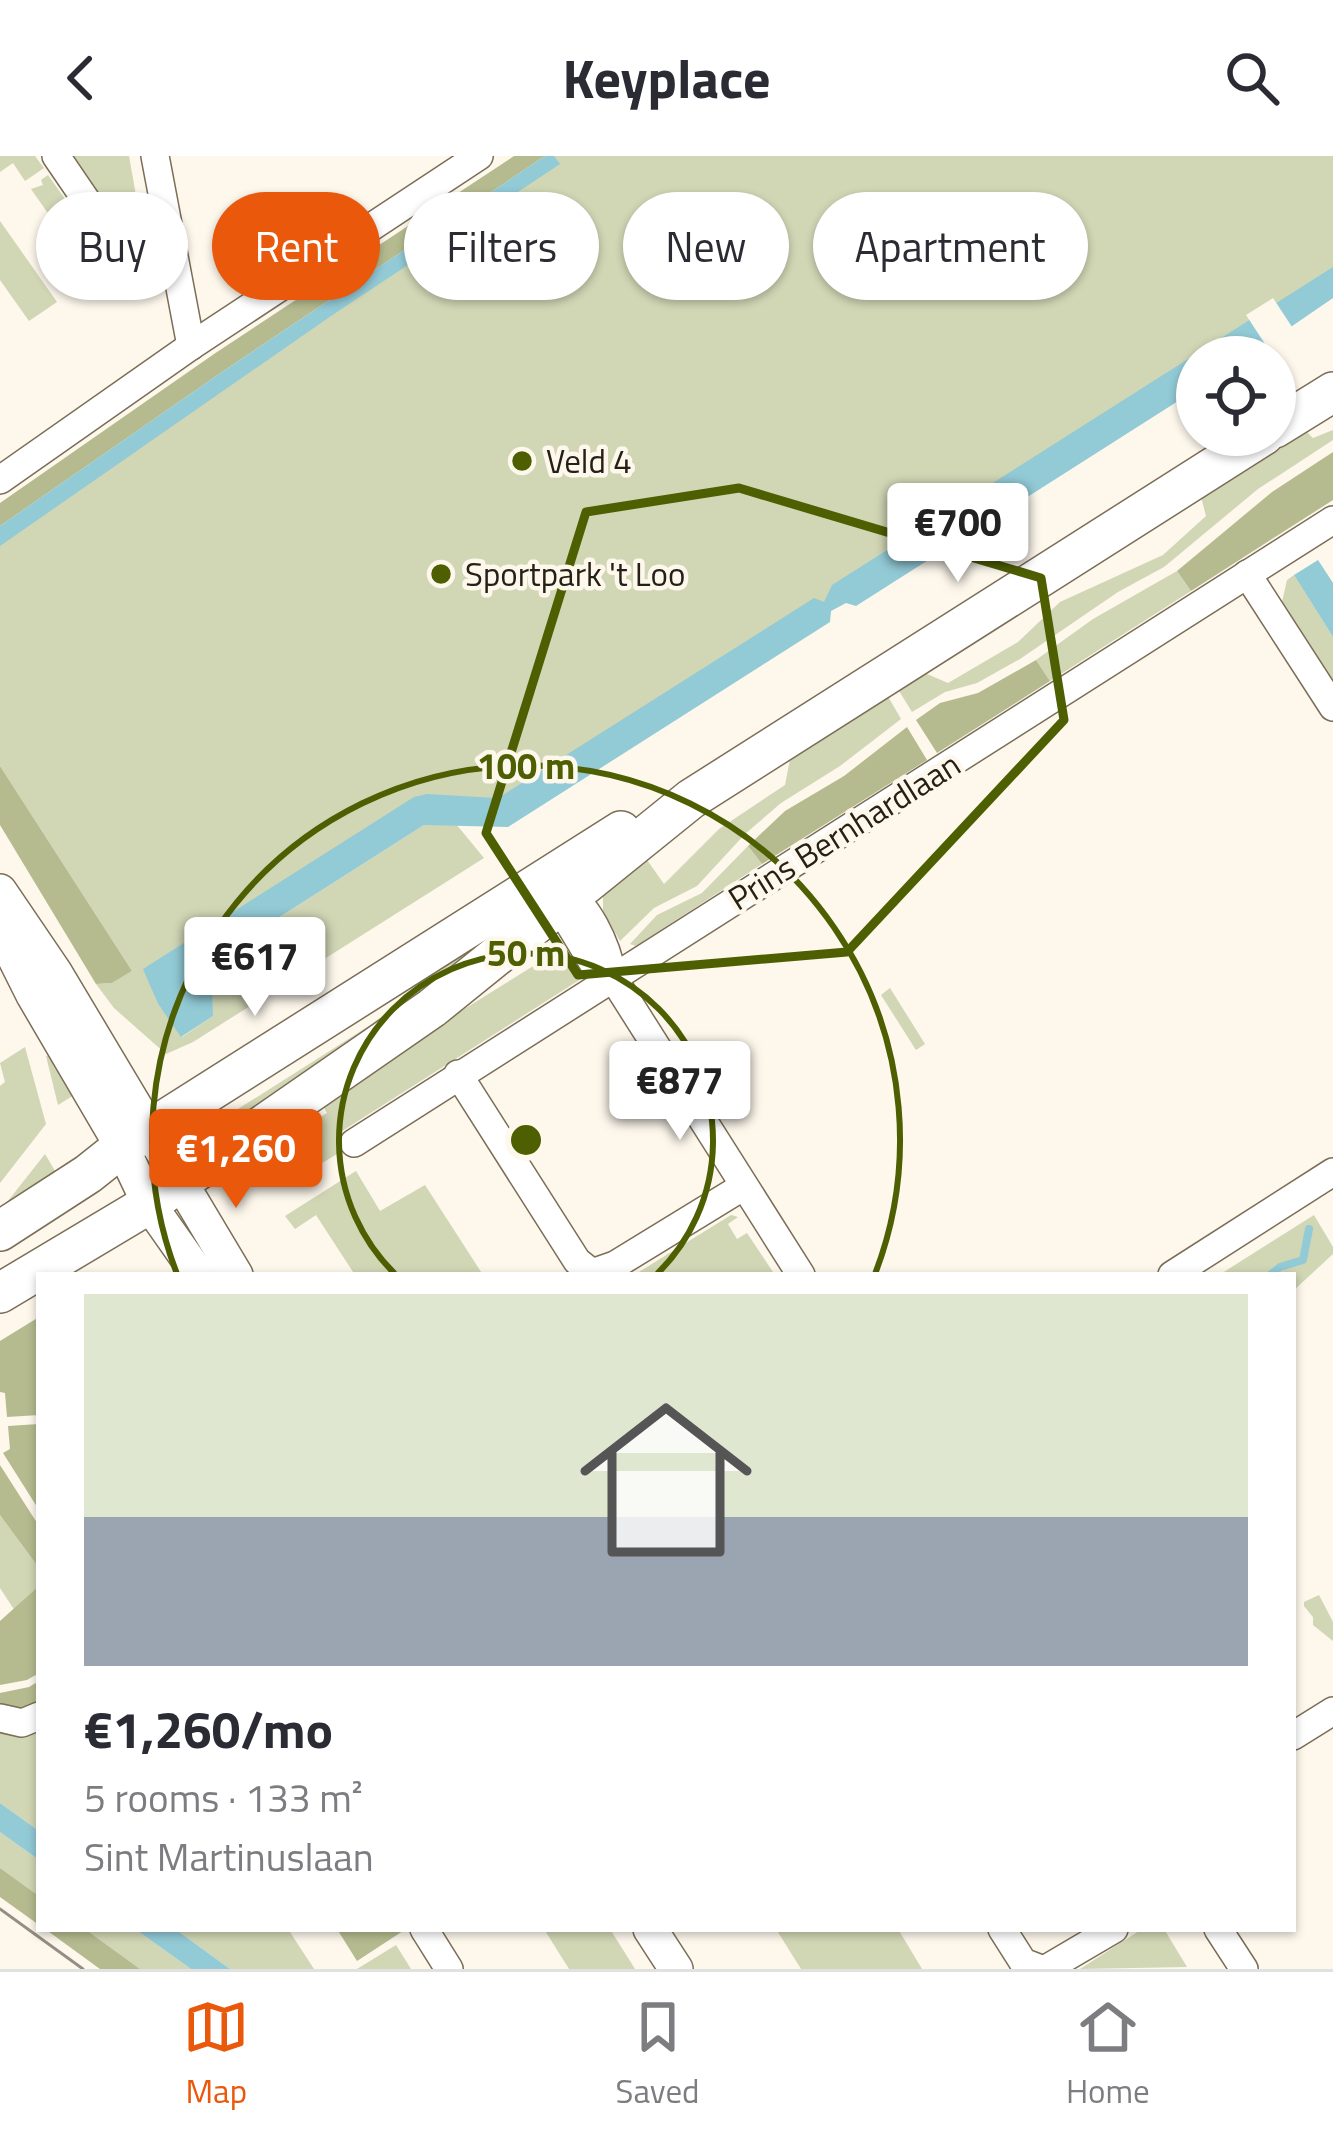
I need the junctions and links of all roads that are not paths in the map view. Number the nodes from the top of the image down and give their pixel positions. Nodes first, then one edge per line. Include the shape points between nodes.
1 (56, 156) edge
2 (155, 156) edge
3 (479, 156) edge
4 (81, 192) edge
5 (162, 192) edge
6 (182, 300) edge
7 (191, 346) junction
8 (1333, 392) edge
9 (1296, 415) edge
10 (1231, 456) edge
11 (0, 480) edge
12 (1333, 520) edge
13 (1247, 574) junction
14 (1333, 706) edge
15 (0, 891) edge
16 (559, 894) junction
17 (0, 929) edge
18 (613, 977) junction
19 (458, 1074) junction
20 (136, 1139) junction
21 (354, 1143) dead end
22 (1333, 1172) edge
23 (744, 1186) junction
24 (164, 1192) junction
25 (0, 1231) edge
26 (198, 1272) edge
27 (233, 1272) edge
28 (591, 1272) edge
29 (595, 1272) edge
30 (799, 1272) edge
31 (1177, 1272) edge
32 (0, 1293) edge
33 (1333, 1711) edge
34 (36, 1717) edge
35 (0, 1718) edge
36 (1296, 1734) edge
37 (426, 1932) edge
38 (654, 1932) edge
39 (1003, 1932) edge
40 (1109, 1932) edge
41 (1220, 1932) edge
42 (449, 1969) edge
43 (676, 1969) edge
44 (1043, 1969) edge
45 (1244, 1969) edge

1 - 4 street
2 - 5 street
3 - 7 street
6 - 7 street
7 - 11 street
8 - 9 main road
10 - 16 main road via 691,800
12 - 13 street, Prins Bernhardlaan
13 - 14 street
13 - 18 street, Prins Bernhardlaan
15 - 20 street via 55,972
16 - 18 street via 592,963
16 - 20 main road
16 - 24 main road via 432,1008
17 - 20 street via 33,995
18 - 19 street, Prins Bernhardlaan
18 - 23 street
19 - 21 street, Prins Bernhardlaan
19 - 28 street
20 - 24 street
20 - 25 main road
22 - 31 street
23 - 29 street
23 - 30 street
24 - 26 street
24 - 27 street
24 - 32 main road
33 - 36 street
34 - 35 street
37 - 42 street
38 - 43 street
39 - 44 street via 1023,1962
40 - 44 street
41 - 45 street

